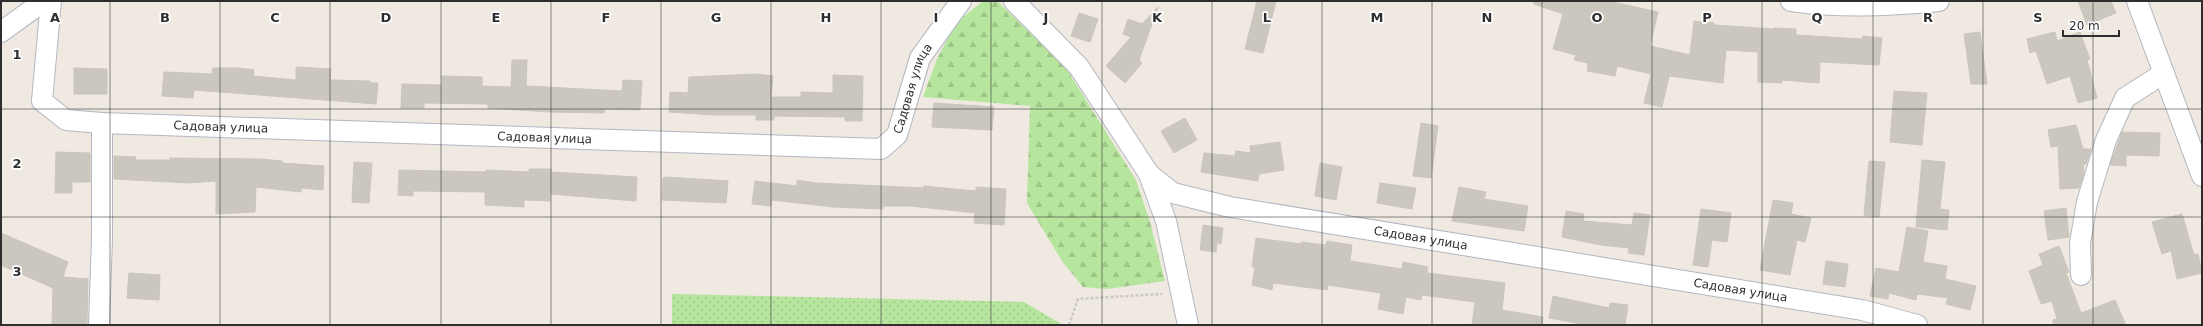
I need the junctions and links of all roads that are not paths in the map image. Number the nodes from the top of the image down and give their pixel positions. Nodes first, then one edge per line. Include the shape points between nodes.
1 (44, 1) edge
2 (51, 1) edge
3 (961, 1) edge
4 (1014, 1) edge
5 (1791, 1) edge
6 (1939, 1) edge
7 (2138, 1) edge
8 (1, 32) edge
9 (2164, 73) junction
10 (102, 123) junction
11 (1149, 174) junction
12 (2202, 176) edge
13 (2081, 275) dead end
14 (99, 325) edge
15 (1188, 325) edge
16 (1917, 325) edge

1 - 8 street
2 - 10 street, Садовая улица via 42,101 66,120
3 - 10 street, Садовая улица via 920,58 897,136 881,149
4 - 11 street, Садовая улица via 1079,67
5 - 6 street via 1819,5 1898,5
7 - 9 street
9 - 12 street
9 - 13 street via 2126,98 2106,140 2087,202 2080,243
10 - 14 street
11 - 15 street via 1166,221
11 - 16 street, Садовая улица via 1173,193 1230,207 1862,310

